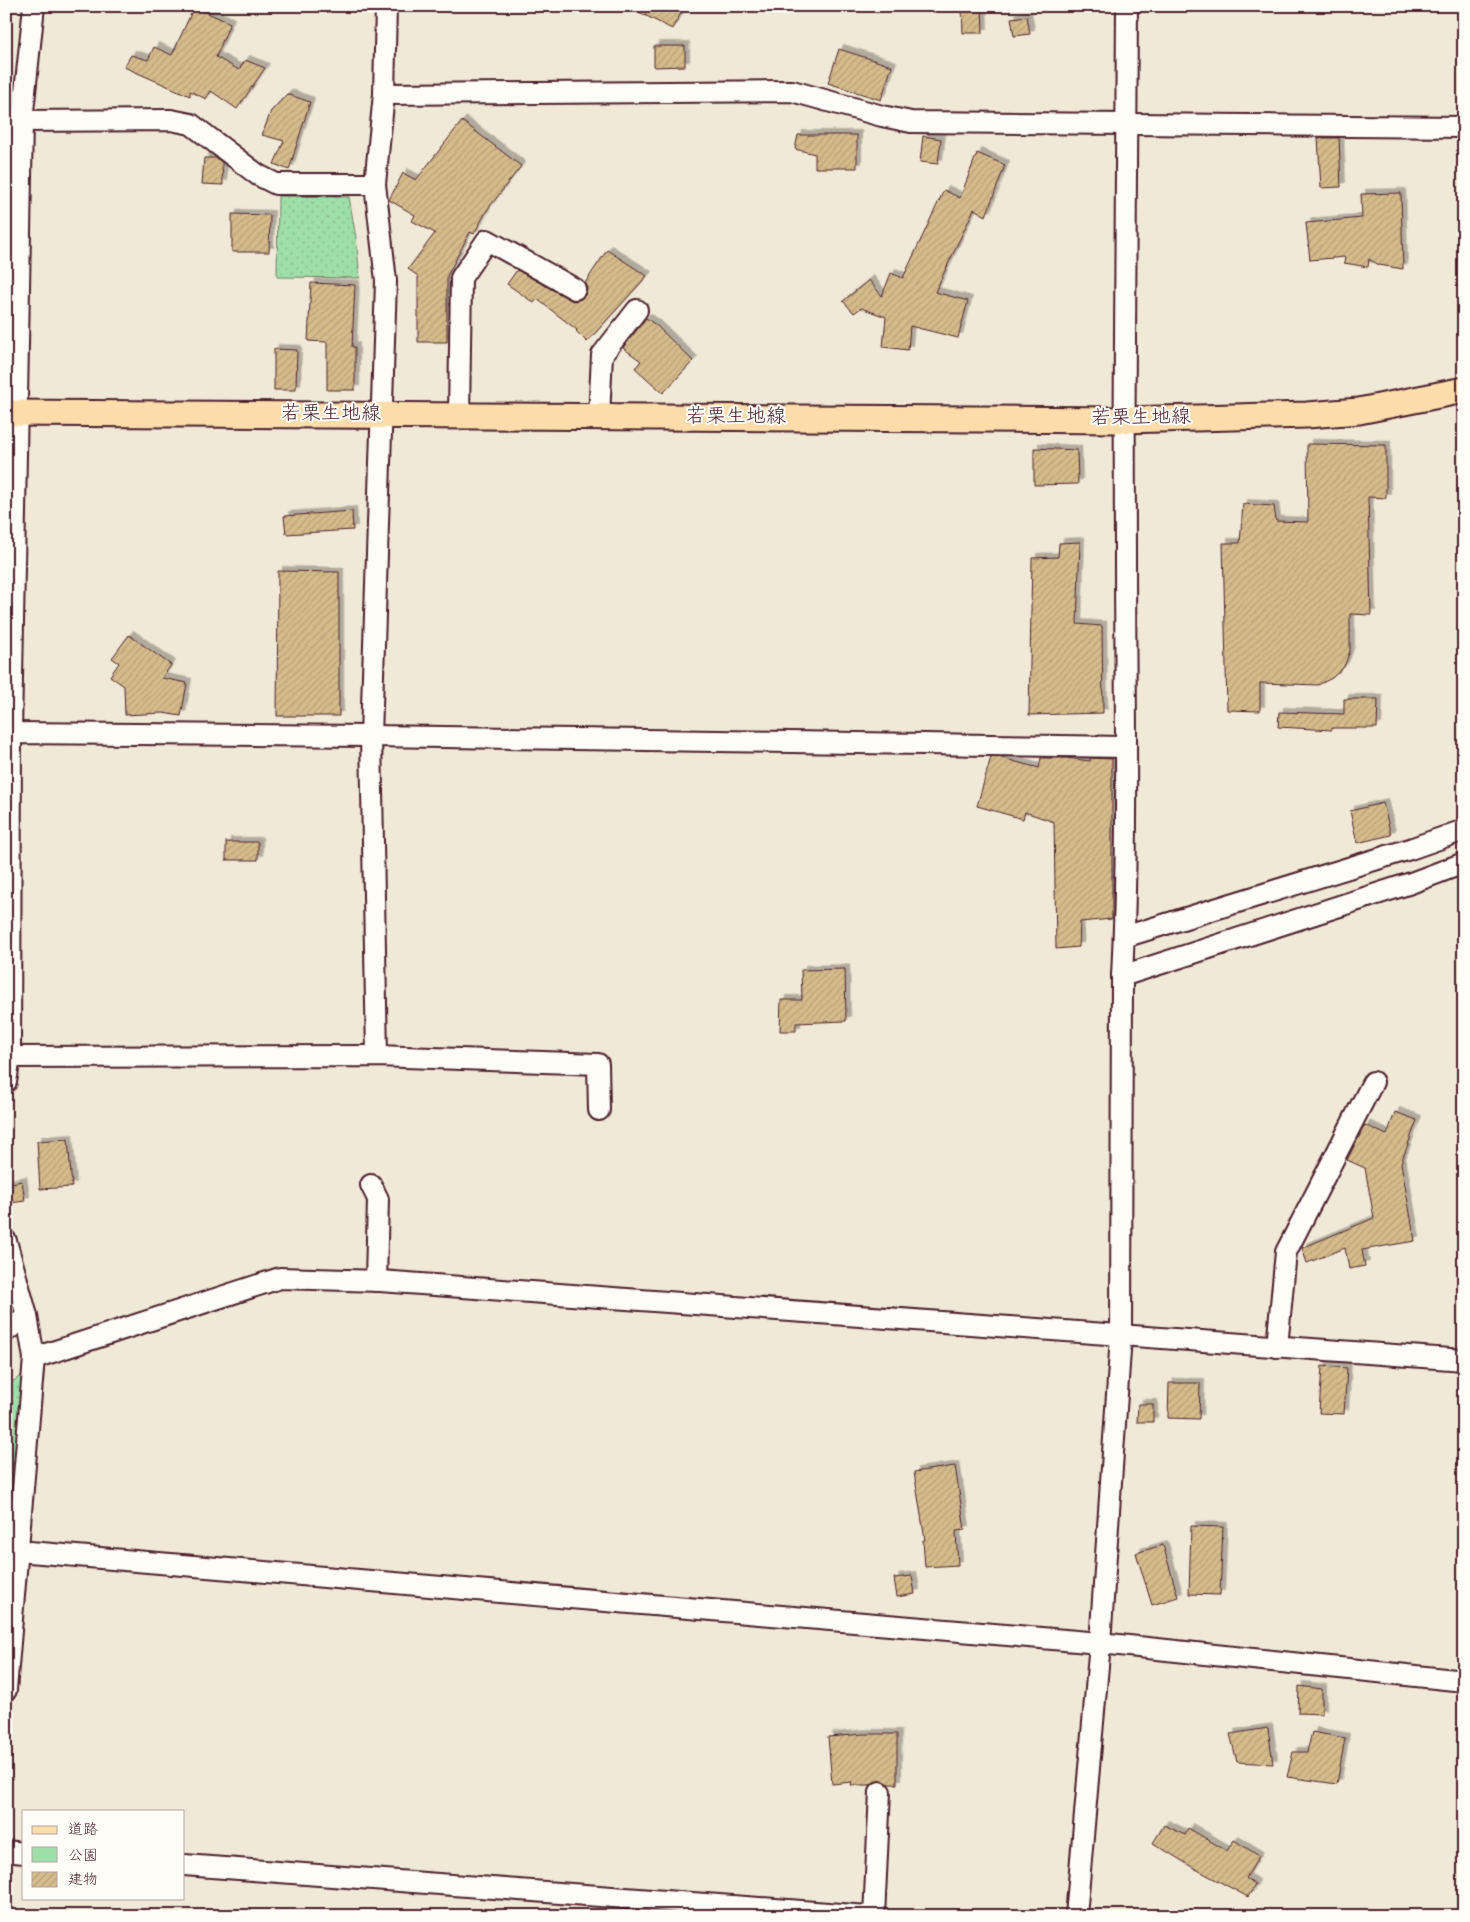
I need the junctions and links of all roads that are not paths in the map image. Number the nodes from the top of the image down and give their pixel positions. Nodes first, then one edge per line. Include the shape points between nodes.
1 (34, 6) edge
2 (386, 6) edge
3 (1127, 6) edge
4 (384, 94) junction
5 (22, 121) junction
6 (1126, 123) junction
7 (1464, 128) edge
8 (375, 184) junction
9 (575, 288) dead end
10 (12, 293) edge
11 (637, 310) dead end
12 (1464, 390) edge
13 (11, 413) edge
14 (380, 416) junction
15 (459, 416) junction
16 (599, 417) junction
17 (1124, 420) junction
18 (8, 733) edge
19 (371, 736) junction
20 (1126, 747) junction
21 (1464, 830) edge
22 (1464, 863) edge
23 (1124, 938) junction
24 (1122, 976) junction
25 (377, 1056) junction
26 (8, 1057) edge
27 (6, 1082) edge
28 (1373, 1082) dead end
29 (599, 1110) dead end
30 (371, 1185) dead end
31 (6, 1241) edge
32 (376, 1280) junction
33 (27, 1316) junction
34 (6, 1332) edge
35 (1121, 1336) junction
36 (1277, 1347) junction
37 (34, 1358) junction
38 (1464, 1360) edge
39 (11, 1550) edge
40 (1100, 1643) junction
41 (1464, 1681) edge
42 (6, 1690) edge
43 (880, 1792) dead end
44 (6, 1851) edge
45 (22, 1853) edge
46 (185, 1865) edge
47 (868, 1916) edge
48 (874, 1916) edge
49 (1076, 1916) edge

1 - 5 street
2 - 4 street
3 - 6 street
4 - 6 street via 792,91 911,122
4 - 8 street
5 - 8 street via 185,122 258,175 276,184
5 - 10 street
6 - 7 street
6 - 17 street
8 - 14 street via 386,281
9 - 15 street via 487,240 460,278
10 - 13 street
11 - 16 street via 602,355
12 - 17 main road, 若栗生地線 via 1359,410 1316,414
13 - 14 main road, 若栗生地線
13 - 18 street
14 - 15 main road, 若栗生地線
14 - 19 street
15 - 16 main road, 若栗生地線
16 - 17 main road, 若栗生地線
17 - 20 street
18 - 19 street
18 - 26 street
19 - 20 street
19 - 25 street
20 - 23 street
21 - 23 street
22 - 24 street
23 - 24 street
24 - 35 street
25 - 26 street
25 - 29 street via 598,1064
26 - 27 street
28 - 36 street via 1286,1252
30 - 32 street via 378,1199
31 - 33 street
32 - 35 street
32 - 37 street via 280,1278
33 - 34 street
33 - 37 street
35 - 36 street
35 - 40 street
36 - 38 street
37 - 39 street via 31,1412
39 - 40 street
39 - 42 street
40 - 41 street
40 - 49 street
43 - 48 street
44 - 45 street
46 - 47 street

